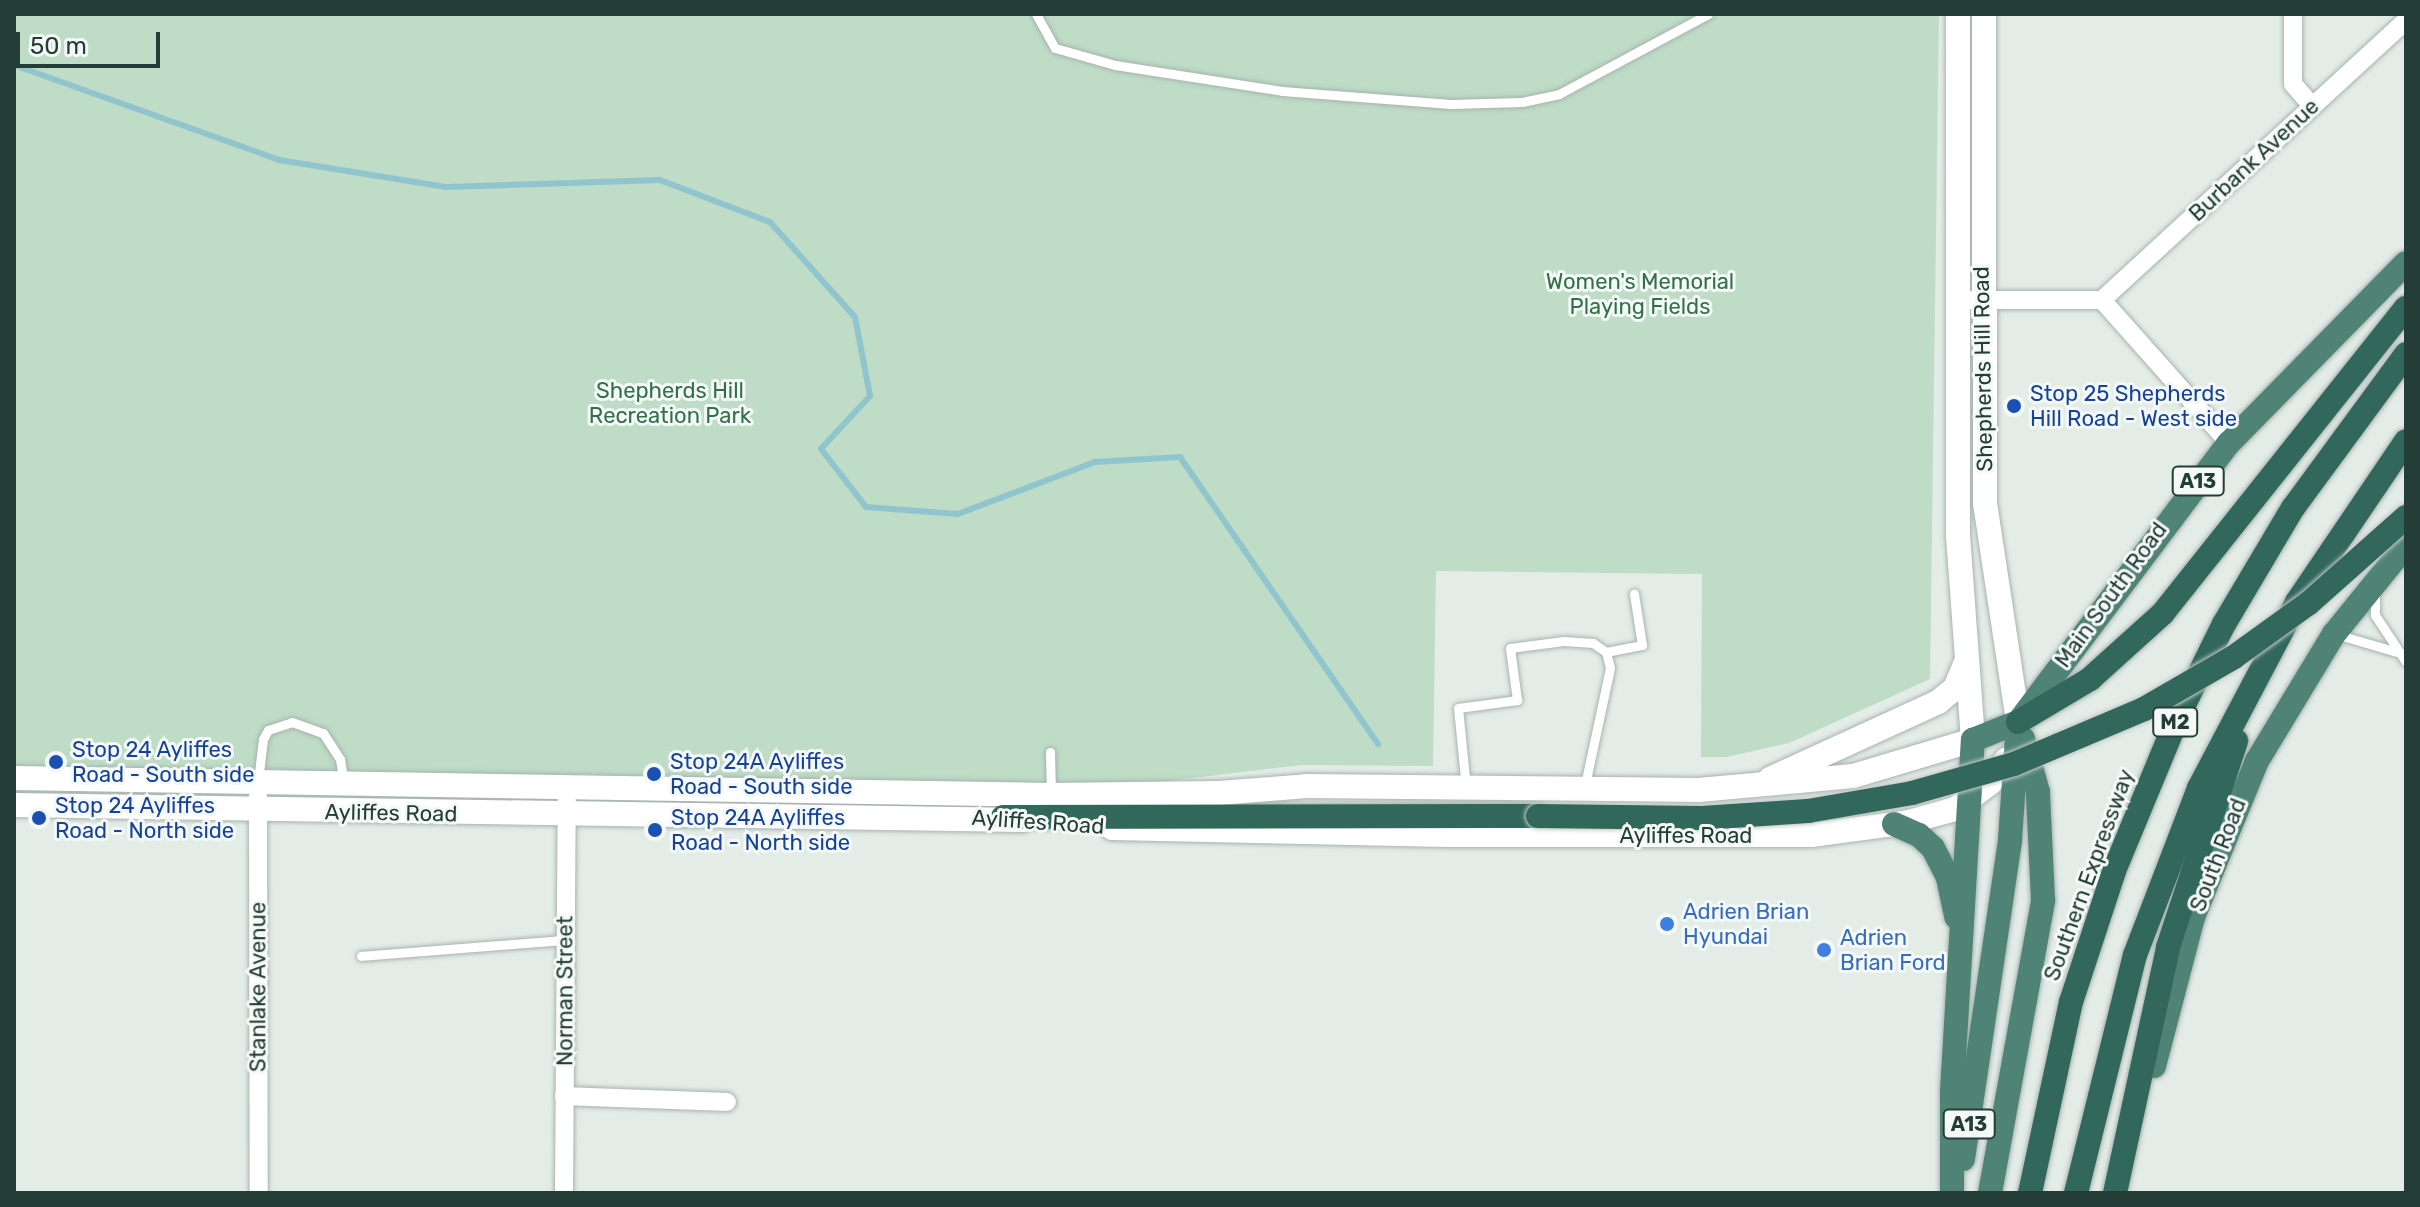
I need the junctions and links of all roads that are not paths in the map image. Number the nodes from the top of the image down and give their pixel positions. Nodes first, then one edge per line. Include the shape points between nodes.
1 (1036, 14) edge
2 (1708, 14) edge
3 (1958, 14) edge
4 (1984, 14) edge
5 (2293, 14) edge
6 (2406, 20) edge
7 (2312, 106) junction
8 (2406, 263) edge
9 (1957, 300) junction
10 (1981, 300) junction
11 (2102, 300) junction
12 (2406, 308) edge
13 (2406, 354) edge
14 (2406, 441) edge
15 (2229, 443) junction
16 (2406, 517) edge
17 (2401, 550) edge
18 (1634, 594) dead end
19 (2334, 634) junction
20 (1606, 652) junction
21 (2268, 652) junction
22 (2397, 652) junction
23 (1967, 657) junction
24 (2406, 662) edge
25 (2018, 726) junction
26 (1973, 740) junction
27 (1050, 752) dead end
28 (14, 778) edge
29 (258, 781) junction
30 (344, 783) junction
31 (1466, 788) junction
32 (1749, 788) junction
33 (1584, 789) junction
34 (567, 790) junction
35 (1051, 795) junction
36 (1973, 798) junction
37 (14, 805) edge
38 (258, 810) junction
39 (567, 816) junction
40 (1003, 817) junction
41 (1894, 824) junction
42 (565, 940) junction
43 (1962, 951) junction
44 (361, 956) dead end
45 (564, 1096) junction
46 (727, 1102) dead end
47 (259, 1193) edge
48 (564, 1193) edge
49 (1954, 1193) edge
50 (1990, 1193) edge
51 (2030, 1193) edge
52 (2076, 1193) edge
53 (2115, 1193) edge
54 (2126, 1193) edge

1 - 2 lane via 1055,48 1115,65 1313,94 1451,104 1522,102 1559,94
3 - 9 main road, Shepherds Hill Road
4 - 10 main road, Shepherds Hill Road
5 - 7 street via 2293,84
6 - 7 street, Burbank Avenue
7 - 11 street, Burbank Avenue
8 - 15 highway, Main South Road / A13
9 - 10 street
9 - 23 main road, Shepherds Hill Road via 1958,535
10 - 11 street
10 - 25 main road, Shepherds Hill Road via 1985,503
11 - 15 street
12 - 25 highway via 2163,613 2090,679
13 - 51 highway, Southern Expressway / M2 via 2285,521 2224,624 2169,735 2114,871 2071,1002
14 - 21 highway, M2
15 - 25 highway, Main South Road / A13
16 - 40 highway, bridge via 2347,573 2234,657 2144,709 2014,764 1912,793 1808,811 1702,818
17 - 19 highway, South Road
17 - 22 lane via 2373,602
18 - 20 lane via 1642,645
19 - 22 lane
19 - 54 highway, South Road via 2257,761 2216,853 2168,1009
20 - 31 lane via 1593,643 1564,641 1510,648 1517,700 1458,708
20 - 33 lane via 1610,668
21 - 52 highway, M2 via 2199,788 2159,887 2113,1029
21 - 53 highway via 2168,947
22 - 24 lane
23 - 26 main road, Shepherds Hill Road
23 - 32 main road via 1958,682 1938,702
25 - 26 highway, Ayliffes Road
25 - 36 main road, Ayliffes Road via 2000,770
25 - 49 highway, A13 via 2008,855
25 - 50 highway via 2038,792 2043,900
26 - 32 main road, Ayliffes Road via 1853,776
26 - 36 highway
27 - 35 lane
28 - 29 main road, Ayliffes Road
29 - 30 main road, Ayliffes Road
29 - 30 lane via 268,730 292,722 323,733 340,759
29 - 38 street, Stanlake Avenue
30 - 34 main road, Ayliffes Road
31 - 33 main road, Ayliffes Road
31 - 35 main road, Ayliffes Road
32 - 33 main road, Ayliffes Road
34 - 35 main road, Ayliffes Road
34 - 39 street, Norman Street
36 - 41 main road, Ayliffes Road via 1935,816
36 - 43 highway
37 - 38 main road, Ayliffes Road
38 - 39 main road, Ayliffes Road
38 - 47 street, Stanlake Avenue
39 - 40 main road, Ayliffes Road
39 - 42 street, Norman Street
40 - 41 main road, Ayliffes Road via 1123,828 1448,835 1762,837
41 - 43 highway via 1919,835 1936,854 1950,887
42 - 44 lane
42 - 45 street, Norman Street
43 - 49 highway via 1952,1091
45 - 46 street
45 - 48 street, Norman Street

